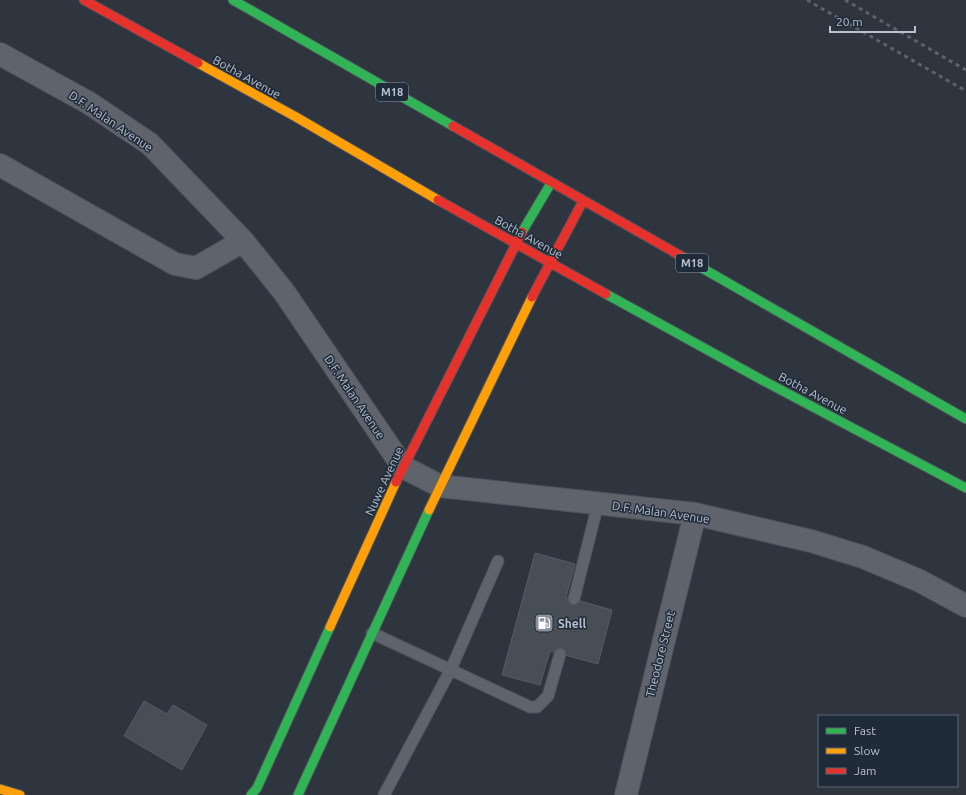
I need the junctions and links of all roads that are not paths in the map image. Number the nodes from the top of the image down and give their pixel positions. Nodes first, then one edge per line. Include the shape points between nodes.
1 (84, 0) edge
2 (233, 0) edge
3 (0, 54) edge
4 (0, 165) edge
5 (551, 183) junction
6 (583, 201) junction
7 (243, 241) junction
8 (515, 244) junction
9 (549, 262) junction
10 (966, 419) edge
11 (403, 467) junction
12 (440, 486) junction
13 (966, 488) edge
14 (598, 504) junction
15 (695, 514) junction
16 (498, 561) dead end
17 (574, 599) dead end
18 (966, 606) edge
19 (372, 633) junction
20 (560, 654) dead end
21 (450, 670) junction
22 (0, 789) edge
23 (20, 795) edge
24 (251, 795) edge
25 (298, 795) edge
26 (384, 795) edge
27 (626, 795) edge

1 - 8 main road, Botha Avenue via 303,121
2 - 5 main road, M18
3 - 7 street, D.F. Malan Avenue via 89,103 150,144
4 - 7 street via 175,264 196,268
5 - 6 main road, M18
5 - 8 main road, Nuwe Avenue
6 - 9 main road
6 - 10 main road, M18
7 - 11 street, D.F. Malan Avenue via 284,292
8 - 9 main road, Botha Avenue
8 - 11 main road, Nuwe Avenue
9 - 12 main road
9 - 13 main road, Botha Avenue via 762,380
11 - 12 street, D.F. Malan Avenue
11 - 24 main road, Nuwe Avenue via 257,788
12 - 14 street, D.F. Malan Avenue
12 - 19 main road
14 - 15 street, D.F. Malan Avenue
14 - 17 lane
15 - 18 street, D.F. Malan Avenue via 811,541 863,557 920,581
15 - 27 street, Theodore Street
16 - 21 lane
19 - 21 lane
19 - 25 main road
20 - 21 lane via 548,696 537,707 530,707
21 - 26 lane
22 - 23 main road

